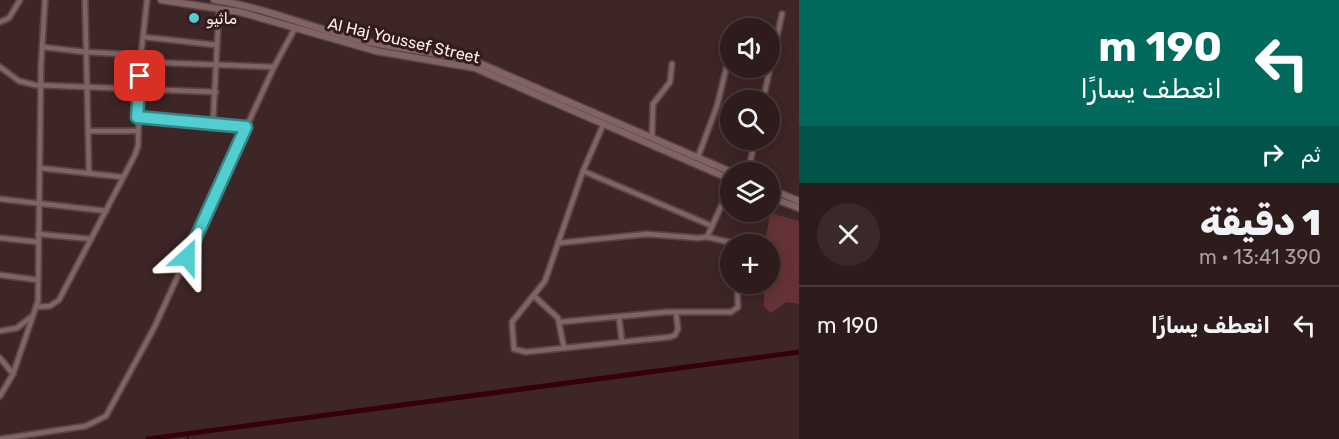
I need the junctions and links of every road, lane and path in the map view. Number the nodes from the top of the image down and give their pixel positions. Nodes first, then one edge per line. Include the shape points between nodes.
1 (20, 0) edge
2 (45, 0) edge
3 (85, 0) edge
4 (147, 0) edge
5 (161, 0) edge
6 (213, 0) edge
7 (219, 8) junction
8 (782, 14) dead end
9 (0, 22) edge
10 (295, 28) junction
11 (144, 37) junction
12 (216, 45) junction
13 (42, 47) junction
14 (86, 52) junction
15 (141, 55) junction
16 (142, 62) junction
17 (672, 64) dead end
18 (218, 66) junction
19 (0, 67) edge
20 (274, 67) junction
21 (724, 78) edge
22 (41, 85) junction
23 (88, 87) junction
24 (139, 89) junction
25 (765, 90) edge
26 (216, 92) junction
27 (137, 117) junction
28 (213, 123) junction
29 (604, 123) junction
30 (246, 127) junction
31 (89, 131) junction
32 (137, 131) junction
33 (652, 137) junction
34 (698, 157) junction
35 (720, 167) edge
36 (40, 168) junction
37 (583, 171) junction
38 (89, 173) junction
39 (720, 175) edge
40 (122, 177) junction
41 (780, 193) edge
42 (0, 199) edge
43 (780, 201) edge
44 (799, 201) edge
45 (39, 203) junction
46 (799, 208) edge
47 (720, 209) edge
48 (106, 211) junction
49 (712, 226) junction
50 (38, 234) junction
51 (707, 237) junction
52 (0, 238) edge
53 (91, 239) junction
54 (720, 240) edge
55 (38, 242) junction
56 (558, 243) junction
57 (0, 275) edge
58 (38, 280) junction
59 (737, 294) edge
60 (534, 296) junction
61 (36, 308) junction
62 (676, 313) junction
63 (619, 316) junction
64 (560, 322) junction
65 (0, 331) edge
66 (622, 342) junction
67 (564, 348) junction
68 (0, 358) edge
69 (13, 374) junction
70 (0, 396) edge
71 (0, 439) edge

1 - 9 street via 9,18
2 - 13 street
3 - 14 street
4 - 11 street
5 - 7 main road, Al Haj Youssef Street
6 - 33 main road, Al Haj Youssef Street via 378,45 461,58
7 - 10 main road, Al Haj Youssef Street
7 - 12 street
8 - 25 street
10 - 20 street
10 - 29 main road, Al Haj Youssef Street via 376,51 475,68
11 - 12 street
11 - 15 street
12 - 18 street
13 - 14 street
13 - 22 street
14 - 15 street
14 - 23 street
15 - 16 street
16 - 18 street
16 - 24 street
17 - 33 street via 670,82 653,104
18 - 20 street
18 - 26 street
19 - 22 street via 24,84
20 - 30 street
21 - 34 street
22 - 23 street
22 - 36 street
23 - 24 street
23 - 31 street
24 - 26 street
24 - 27 street
26 - 28 street
27 - 28 street
27 - 32 street
28 - 30 street
29 - 37 street
29 - 39 main road, Al Haj Youssef Street
30 - 71 street via 154,328 106,416 86,426
31 - 32 street
31 - 38 street
32 - 40 street via 135,154
33 - 34 main road, Al Haj Youssef Street
34 - 35 main road, Al Haj Youssef Street
36 - 38 street
36 - 45 street
37 - 49 street
37 - 56 street
38 - 40 street
40 - 48 street
41 - 44 main road
42 - 45 street
43 - 46 main road
45 - 48 street
45 - 50 street
47 - 49 street
48 - 53 street
49 - 51 street
50 - 53 street
50 - 55 street
51 - 54 street
51 - 56 street via 634,234
52 - 55 street
53 - 61 street via 59,300
55 - 58 street
56 - 60 street via 545,281
57 - 58 street
58 - 61 street
59 - 62 street via 735,310
60 - 64 street
60 - 67 street via 512,322 514,348 526,352
61 - 65 street via 17,328
61 - 69 street
62 - 63 street
62 - 66 street via 675,334
63 - 64 street
63 - 66 street
64 - 67 street
66 - 67 street
68 - 69 street
69 - 70 street

